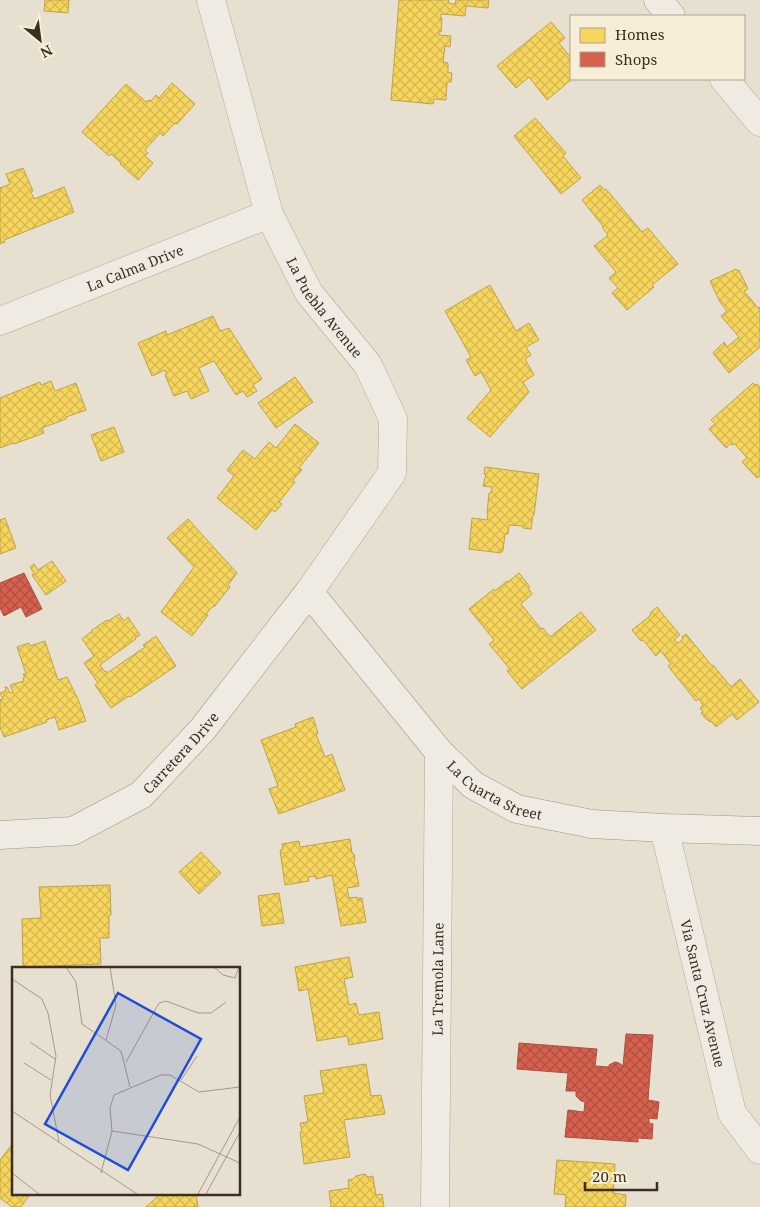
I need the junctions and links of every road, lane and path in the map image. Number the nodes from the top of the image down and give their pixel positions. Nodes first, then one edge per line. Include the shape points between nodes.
1 (211, 0) edge
2 (658, 0) edge
3 (670, 15) edge
4 (725, 80) edge
5 (760, 122) edge
6 (269, 214) junction
7 (0, 320) edge
8 (309, 592) junction
9 (440, 752) junction
10 (664, 828) junction
11 (760, 831) edge
12 (0, 835) edge
13 (760, 1150) edge
14 (435, 1207) edge

1 - 6 street, La Puebla Avenue
2 - 3 street
4 - 5 street
6 - 7 street, La Calma Drive
6 - 8 street, La Puebla Avenue via 309,293 368,365 393,419 392,473
8 - 9 street, La Cuarta Street
8 - 12 street, Carretera Drive via 202,730 141,795 73,831
9 - 10 street, La Cuarta Street via 473,784 517,809 592,824
9 - 14 street, La Tremola Lane
10 - 11 street, La Cuarta Street
10 - 13 street, Via Santa Cruz Avenue via 732,1113

